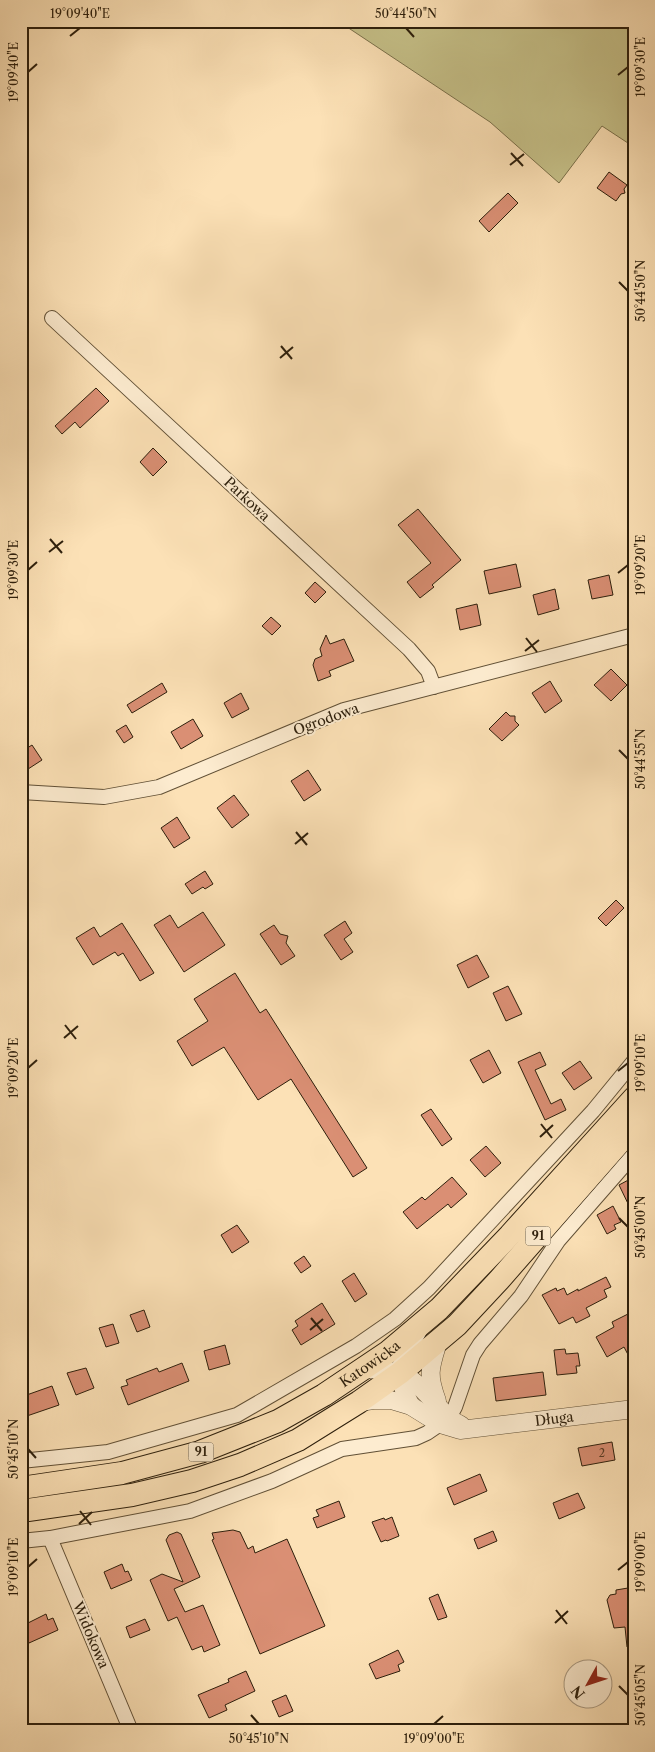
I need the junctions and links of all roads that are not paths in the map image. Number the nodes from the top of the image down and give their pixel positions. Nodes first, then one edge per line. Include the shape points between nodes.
1 (52, 318) dead end
2 (634, 635) edge
3 (434, 687) junction
4 (21, 792) edge
5 (634, 1061) edge
6 (634, 1098) edge
7 (634, 1126) edge
8 (634, 1154) edge
9 (421, 1325) junction
10 (438, 1342) junction
11 (364, 1369) junction
12 (400, 1373) junction
13 (359, 1402) junction
14 (411, 1406) junction
15 (634, 1409) edge
16 (443, 1417) junction
17 (21, 1461) edge
18 (21, 1488) edge
19 (21, 1510) edge
20 (50, 1538) junction
21 (21, 1542) edge
22 (132, 1731) edge

1 - 3 street, Parkowa via 409,649 428,670
2 - 3 street, Ogrodowa
3 - 4 street, Ogrodowa via 344,710 159,787 104,797
5 - 17 street via 593,1111 429,1288 395,1319 356,1346 237,1415 108,1452
6 - 9 main road, Katowicka / 91 via 504,1242
7 - 10 main road, Katowicka / 91 via 499,1280
8 - 16 street via 558,1241 521,1296 480,1344 455,1407
9 - 11 main road, Katowicka / 91
9 - 12 street via 403,1358
10 - 12 main road, Katowicka / 91
10 - 16 street via 430,1377
11 - 12 street
11 - 18 main road, Katowicka / 91 via 278,1421 200,1452 122,1472
12 - 13 main road, Katowicka / 91
12 - 14 street via 402,1388
12 - 16 street via 416,1382
13 - 14 street, Długa via 391,1400
13 - 19 main road, Katowicka / 91 via 298,1440 192,1481 132,1495
14 - 16 street, Długa
15 - 16 street, Długa via 476,1430 460,1430
16 - 20 street via 416,1438 342,1449 272,1481 190,1511
20 - 21 street
20 - 22 street, Widokowa

